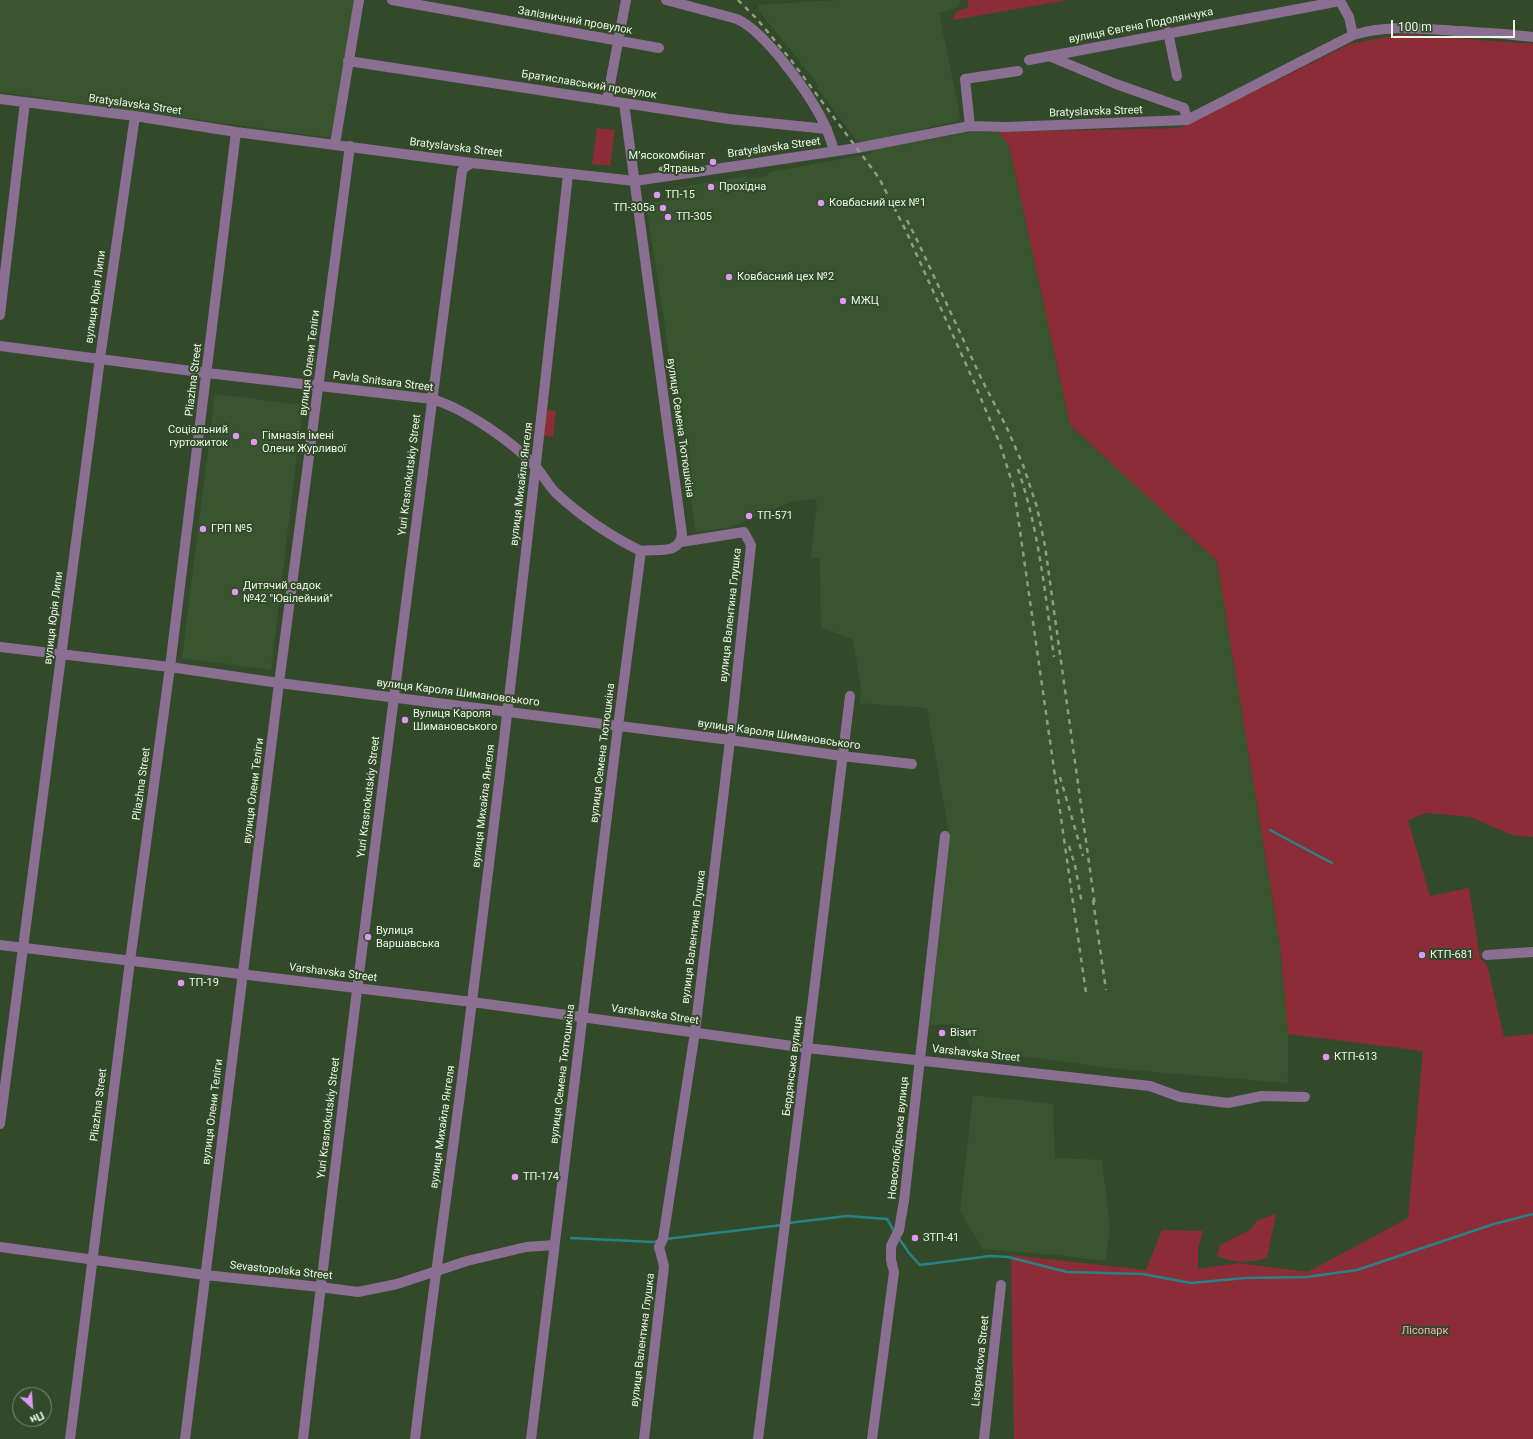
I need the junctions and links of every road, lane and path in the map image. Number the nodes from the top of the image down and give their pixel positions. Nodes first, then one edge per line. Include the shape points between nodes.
1 (359, 0) edge
2 (392, 0) edge
3 (626, 0) edge
4 (666, 0) edge
5 (1168, 32) junction
6 (1353, 35) junction
7 (1533, 37) edge
8 (618, 42) junction
9 (659, 48) dead end
10 (1049, 56) junction
11 (1029, 60) dead end
12 (348, 61) junction
13 (1018, 71) dead end
14 (1176, 76) dead end
15 (0, 99) edge
16 (607, 100) junction
17 (26, 102) junction
18 (624, 103) junction
19 (135, 116) junction
20 (1187, 120) junction
21 (970, 126) junction
22 (827, 129) junction
23 (236, 132) junction
24 (335, 144) junction
25 (350, 146) junction
26 (834, 151) junction
27 (472, 163) junction
28 (568, 174) junction
29 (634, 181) junction
30 (0, 315) edge
31 (0, 346) edge
32 (100, 358) junction
33 (207, 373) junction
34 (319, 387) junction
35 (432, 400) junction
36 (536, 467) junction
37 (681, 542) junction
38 (641, 551) junction
39 (0, 647) edge
40 (61, 654) junction
41 (170, 667) junction
42 (279, 682) junction
43 (850, 696) dead end
44 (393, 697) junction
45 (507, 711) junction
46 (618, 726) junction
47 (730, 740) junction
48 (842, 756) junction
49 (912, 764) dead end
50 (945, 836) dead end
51 (0, 945) edge
52 (23, 948) junction
53 (1533, 952) edge
54 (1487, 955) dead end
55 (130, 961) junction
56 (243, 975) junction
57 (358, 988) junction
58 (472, 1002) junction
59 (583, 1017) junction
60 (695, 1032) junction
61 (808, 1048) junction
62 (919, 1060) junction
63 (1304, 1097) dead end
64 (0, 1124) edge
65 (554, 1245) junction
66 (0, 1247) edge
67 (92, 1260) junction
68 (436, 1271) junction
69 (205, 1275) junction
70 (1001, 1285) dead end
71 (320, 1287) junction
72 (70, 1439) edge
73 (185, 1439) edge
74 (303, 1439) edge
75 (415, 1439) edge
76 (531, 1439) edge
77 (644, 1439) edge
78 (758, 1439) edge
79 (872, 1439) edge
80 (984, 1439) edge

1 - 12 street
2 - 8 street, Залізничний провулок
3 - 8 street
4 - 22 street via 746,23 762,37 800,83
5 - 6 street, вулиця Євгена Подолянчука via 1340,1 1349,17
5 - 10 street, вулиця Євгена Подолянчука
5 - 14 street
6 - 7 street, Bratyslavska Street via 1393,28 1418,28
6 - 20 street, Bratyslavska Street
8 - 9 street, Залізничний провулок
8 - 16 street
10 - 11 street, вулиця Євгена Подолянчука
10 - 20 street via 1116,84 1184,108
12 - 16 street, Братиславський провулок
12 - 24 street
13 - 21 street via 965,80
15 - 17 street, Bratyslavska Street
16 - 18 street, Братиславський провулок
17 - 19 street, Bratyslavska Street
17 - 30 street
18 - 22 street, Братиславський провулок via 729,119
18 - 29 street, вулиця Семена Тютюшкіна
19 - 23 street, Bratyslavska Street
19 - 32 street, вулиця Юрія Липи
20 - 21 street, Bratyslavska Street
21 - 26 street, Bratyslavska Street
22 - 26 street
23 - 24 street, Bratyslavska Street
23 - 33 street, Pliazhna Street
24 - 25 street, Bratyslavska Street
25 - 27 street, Bratyslavska Street
25 - 34 street, вулиця Олени Теліги
26 - 29 street, Bratyslavska Street
27 - 28 street, Bratyslavska Street
27 - 35 street, Yuri Krasnokutskiy Street via 465,166 462,171
28 - 29 street, Bratyslavska Street
28 - 36 street, вулиця Михайла Янгеля
29 - 37 street, вулиця Семена Тютюшкіна via 682,526
31 - 32 street, Pavla Snitsara Street
32 - 33 street, Pavla Snitsara Street
32 - 40 street, вулиця Юрія Липи
33 - 34 street, Pavla Snitsara Street
33 - 41 street, Pliazhna Street
34 - 35 street, Pavla Snitsara Street
34 - 42 street, вулиця Олени Теліги
35 - 36 street, Pavla Snitsara Street via 457,409 492,431
35 - 44 street, Yuri Krasnokutskiy Street
36 - 38 street, Pavla Snitsara Street via 556,492 595,526
36 - 45 street, вулиця Михайла Янгеля
37 - 38 street via 676,547 668,549
37 - 47 street, вулиця Валентина Глушка via 744,532 751,545
38 - 46 street, вулиця Семена Тютюшкіна
39 - 40 street, вулиця Кароля Шимановського
40 - 41 street, вулиця Кароля Шимановського
40 - 52 street, вулиця Юрія Липи
41 - 42 street, вулиця Кароля Шимановського
41 - 55 street, Pliazhna Street
42 - 44 street, вулиця Кароля Шимановського
42 - 56 street, вулиця Олени Теліги
43 - 48 street, Бердянська вулиця
44 - 45 street, вулиця Кароля Шимановського
44 - 57 street, Yuri Krasnokutskiy Street
45 - 46 street, вулиця Кароля Шимановського
45 - 58 street, вулиця Михайла Янгеля
46 - 47 street, вулиця Кароля Шимановського
46 - 59 street, вулиця Семена Тютюшкіна
47 - 48 street, вулиця Кароля Шимановського
47 - 60 street, вулиця Валентина Глушка
48 - 49 street, вулиця Кароля Шимановського
48 - 61 street, Бердянська вулиця
50 - 62 street, Новослобідська вулиця
51 - 52 street, Varshavska Street
52 - 55 street, Varshavska Street
52 - 64 street, вулиця Юрія Липи
53 - 54 street
55 - 56 street, Varshavska Street
55 - 67 street, Pliazhna Street
56 - 57 street, Varshavska Street
56 - 69 street, вулиця Олени Теліги
57 - 58 street, Varshavska Street
57 - 71 street, Yuri Krasnokutskiy Street
58 - 59 street, Varshavska Street
58 - 68 street, вулиця Михайла Янгеля
59 - 60 street, Varshavska Street
59 - 65 street, вулиця Семена Тютюшкіна
60 - 61 street, Varshavska Street
60 - 77 street, вулиця Валентина Глушка via 659,1247 664,1266
61 - 62 street, Varshavska Street
61 - 78 street, Бердянська вулиця
62 - 63 street, Varshavska Street via 1150,1086 1180,1097 1212,1102 1228,1103 1262,1096
62 - 79 street, Новослобідська вулиця via 904,1201 899,1230 891,1246 894,1272
65 - 68 street, Sevastopolska Street via 526,1247 467,1260
65 - 76 street, вулиця Семена Тютюшкіна
66 - 67 street, Sevastopolska Street
67 - 69 street, Sevastopolska Street
67 - 72 street, Pliazhna Street
68 - 71 street, Sevastopolska Street via 396,1284 358,1292
68 - 75 street, вулиця Михайла Янгеля
69 - 71 street, Sevastopolska Street
69 - 73 street, вулиця Олени Теліги
70 - 80 street, Lisoparkova Street
71 - 74 street, Yuri Krasnokutskiy Street

